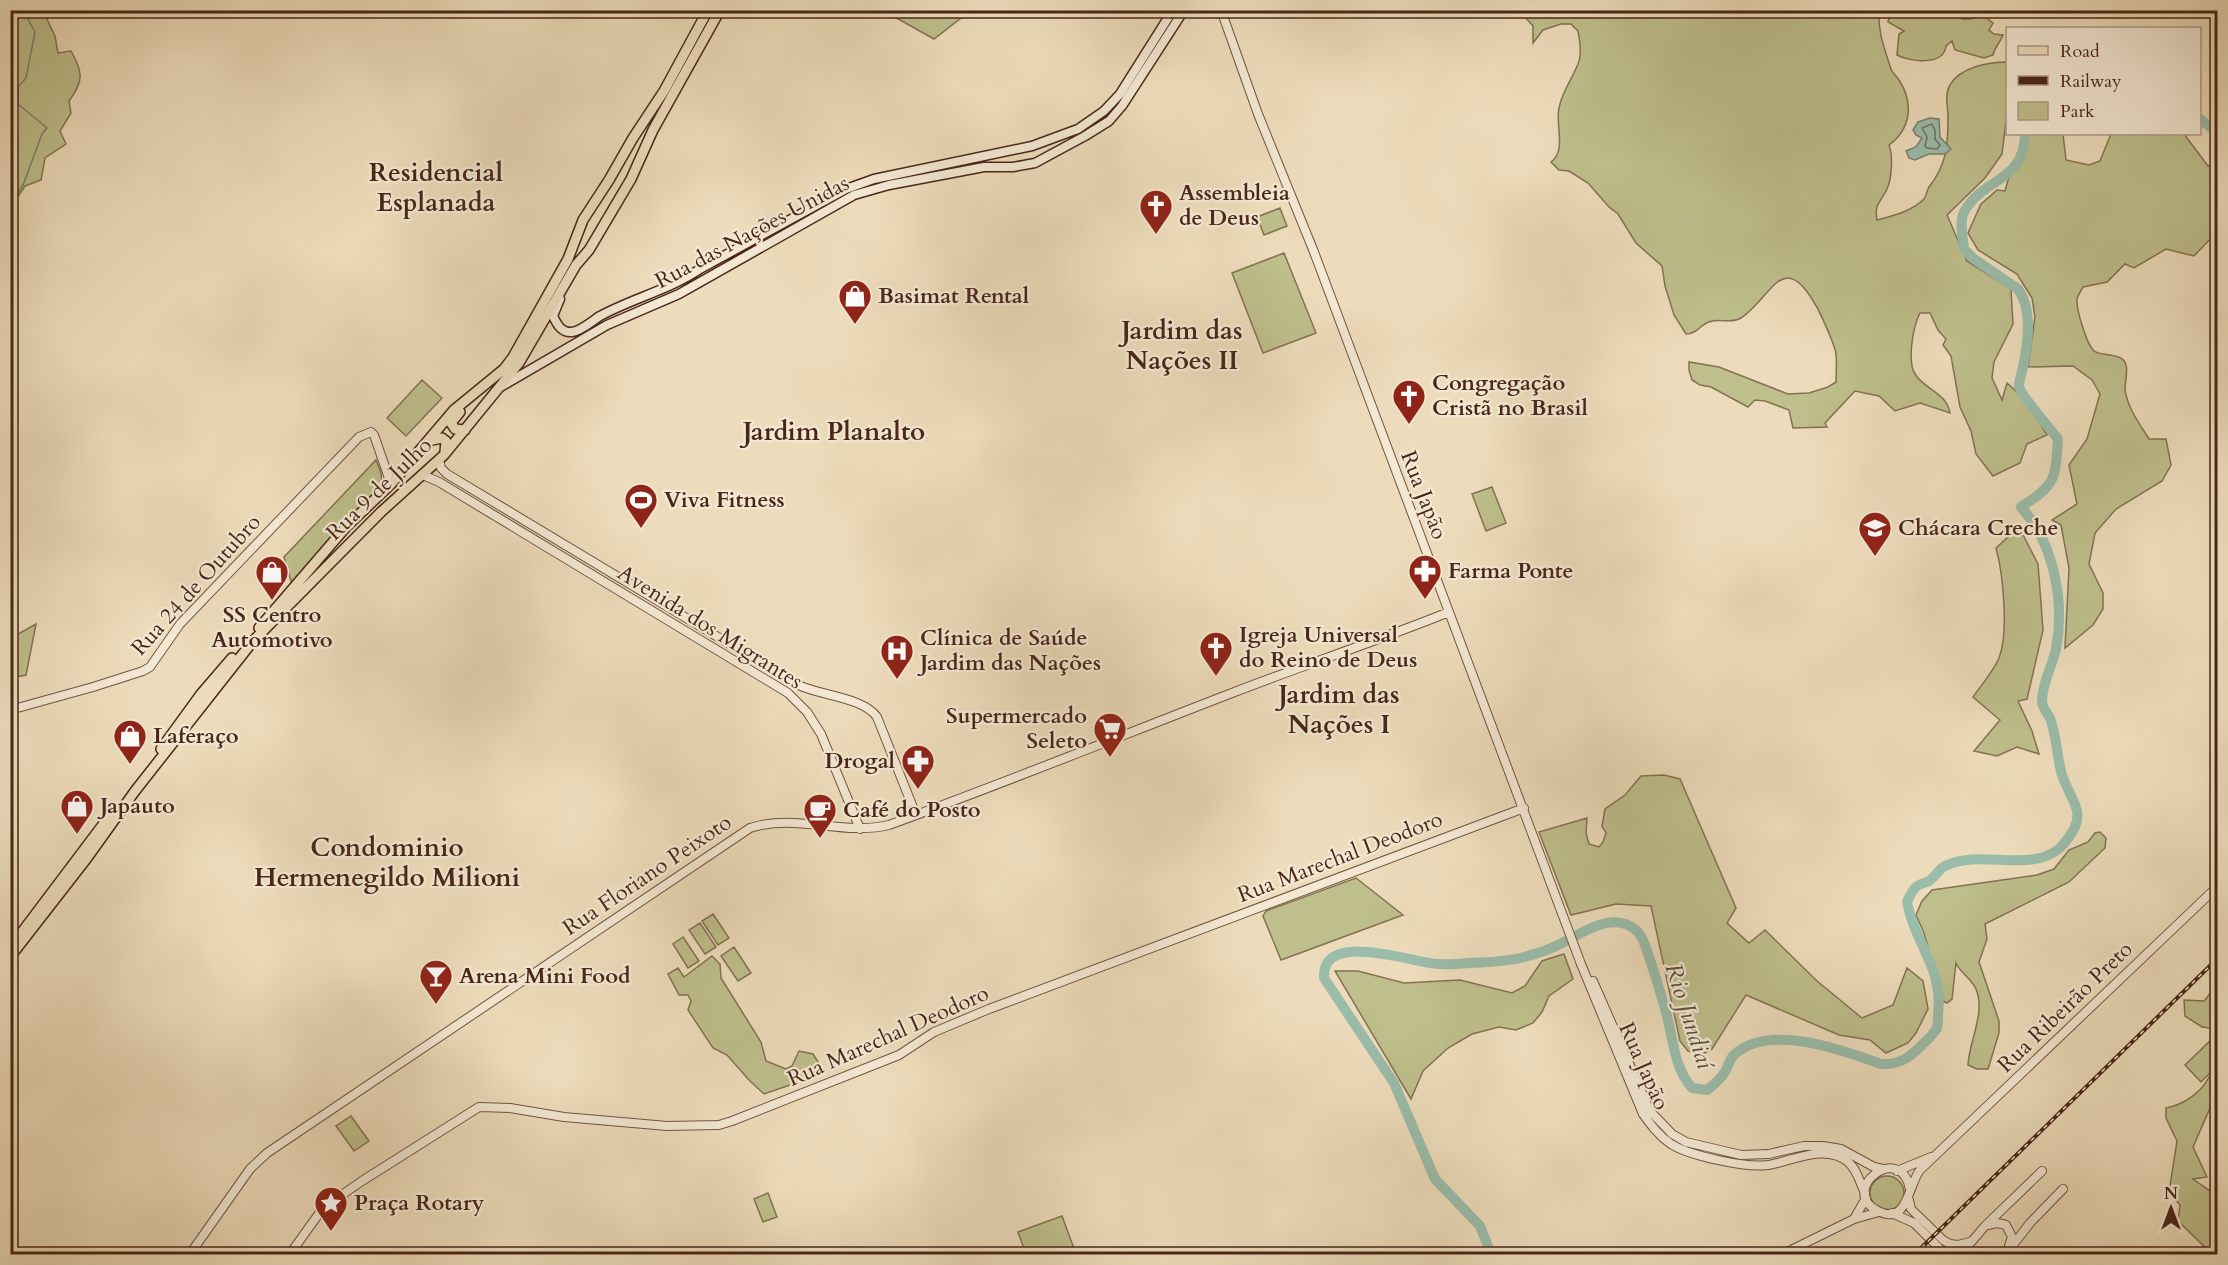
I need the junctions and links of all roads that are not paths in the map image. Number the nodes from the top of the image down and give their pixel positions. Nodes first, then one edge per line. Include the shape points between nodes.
1 (708, 10) edge
2 (720, 10) edge
3 (1173, 10) edge
4 (1184, 10) edge
5 (1221, 10) edge
6 (1032, 146) junction
7 (1011, 150) junction
8 (1040, 161) junction
9 (1013, 167) junction
10 (615, 170) junction
11 (631, 179) junction
12 (588, 212) junction
13 (606, 222) junction
14 (569, 280) junction
15 (504, 369) junction
16 (501, 386) junction
17 (465, 430) junction
18 (428, 441) junction
19 (418, 451) junction
20 (441, 458) junction
21 (423, 475) junction
22 (391, 484) junction
23 (377, 499) junction
24 (360, 532) junction
25 (532, 538) junction
26 (577, 552) junction
27 (600, 579) junction
28 (666, 607) junction
29 (1449, 612) junction
30 (692, 622) junction
31 (684, 629) junction
32 (712, 633) junction
33 (705, 641) junction
34 (201, 694) junction
35 (10, 710) edge
36 (171, 745) junction
37 (1524, 808) junction
38 (916, 815) junction
39 (860, 829) junction
40 (70, 867) junction
41 (2217, 886) edge
42 (47, 909) junction
43 (10, 947) edge
44 (1580, 956) junction
45 (10, 957) edge
46 (1938, 1154) junction
47 (1883, 1169) junction
48 (1897, 1171) junction
49 (2042, 1171) dead end
50 (1910, 1189) junction
51 (2062, 1189) dead end
52 (1866, 1196) junction
53 (1909, 1198) junction
54 (1879, 1212) junction
55 (1892, 1213) junction
56 (1854, 1219) junction
57 (1985, 1226) junction
58 (1970, 1242) junction
59 (193, 1251) edge
60 (2007, 1252) edge
61 (290, 1254) edge
62 (1783, 1254) edge
63 (1945, 1254) edge
64 (1961, 1254) edge

1 - 10 main road, Rua 9 de Julho via 668,85
2 - 11 main road, Rua 9 de Julho via 657,123
3 - 6 main road, Rua das Nações Unidas via 1120,94 1104,111 1078,129
4 - 8 main road, Rua das Nações Unidas via 1113,117
5 - 29 street, Rua Japão
6 - 7 main road, Rua das Nações Unidas
6 - 8 main road
7 - 9 main road via 1008,160
7 - 14 main road, Rua das Nações Unidas via 874,179 846,189 681,282 614,309 571,332 559,328 553,316
8 - 9 main road, Rua das Nações Unidas
9 - 16 main road, Rua das Nações Unidas via 984,167 889,185 846,199 679,294 607,325
10 - 11 main road via 626,167
10 - 12 main road, Rua 9 de Julho
11 - 13 main road, Rua 9 de Julho
12 - 13 main road
12 - 15 main road, Rua 9 de Julho via 560,274
13 - 14 main road, Rua 9 de Julho
14 - 16 main road, Rua 9 de Julho
15 - 17 main road via 499,379 467,404 451,423 455,429
15 - 18 main road, Rua 9 de Julho via 454,410
16 - 17 main road, Rua 9 de Julho
17 - 20 main road, Rua 9 de Julho
18 - 19 main road, Rua 9 de Julho
18 - 20 main road via 446,441
19 - 21 main road via 415,470
19 - 22 main road, Rua 9 de Julho
20 - 21 main road, Rua 9 de Julho
20 - 26 street, Avenida dos Migrantes via 441,468 447,474
21 - 24 main road, Rua 9 de Julho
21 - 25 street, Avenida dos Migrantes
22 - 23 main road, Rua 9 de Julho
22 - 35 street, Rua 24 de Outubro via 374,435 371,432 359,438 188,616 150,667
23 - 24 main road via 360,522
23 - 34 main road, Rua 9 de Julho via 346,527
24 - 36 main road, Rua 9 de Julho via 253,641
25 - 26 street, Avenida dos Migrantes via 569,557 576,558
25 - 27 street, Avenida dos Migrantes
26 - 28 street, Avenida dos Migrantes
27 - 28 street, Avenida dos Migrantes via 657,609
27 - 31 street, Avenida dos Migrantes
28 - 30 street, Avenida dos Migrantes
29 - 37 street, Rua Japão
29 - 38 street, Rua Floriano Peixoto
30 - 31 street via 691,629
30 - 32 street, Avenida dos Migrantes
31 - 33 street, Avenida dos Migrantes
32 - 33 street via 704,633
32 - 38 street, Avenida dos Migrantes via 807,690 868,707 877,717
33 - 39 street, Avenida dos Migrantes via 788,693 807,712 821,734
34 - 36 main road via 203,701
34 - 40 main road, Rua 9 de Julho
36 - 42 main road, Rua 9 de Julho
37 - 44 street, Rua Japão
37 - 61 street, Rua Marechal Deodoro via 989,1009 934,1032 899,1055 719,1125 667,1126 479,1107 323,1208
38 - 39 street, Rua Floriano Peixoto via 889,825
39 - 59 street, Rua Floriano Peixoto via 786,823 758,826 736,836 256,1161
40 - 42 main road via 72,875
40 - 43 main road, Rua 9 de Julho
41 - 46 street, Rua Ribeirão Preto
42 - 45 main road, Rua 9 de Julho
44 - 47 street, Rua Japão via 1650,1111 1672,1134 1686,1142 1741,1155 1823,1146 1841,1149
44 - 52 street, Rua Japão via 1639,1104 1656,1131 1670,1144 1684,1151 1758,1166 1805,1155 1838,1156 1854,1168
46 - 48 street, Rua Ribeirão Preto
46 - 50 street, Rua Ribeirão Preto via 1920,1170
47 - 48 street
47 - 52 street via 1868,1180
48 - 50 street
49 - 57 street
50 - 53 street, Rua Ribeirão Preto
51 - 60 street
52 - 54 street
52 - 56 street
53 - 55 street
53 - 58 street via 1911,1209 1943,1240 1958,1245
54 - 55 street
54 - 56 street
55 - 63 street via 1914,1223
56 - 62 street
57 - 58 street
57 - 60 street via 1997,1222 2006,1225 2012,1237
58 - 64 street

